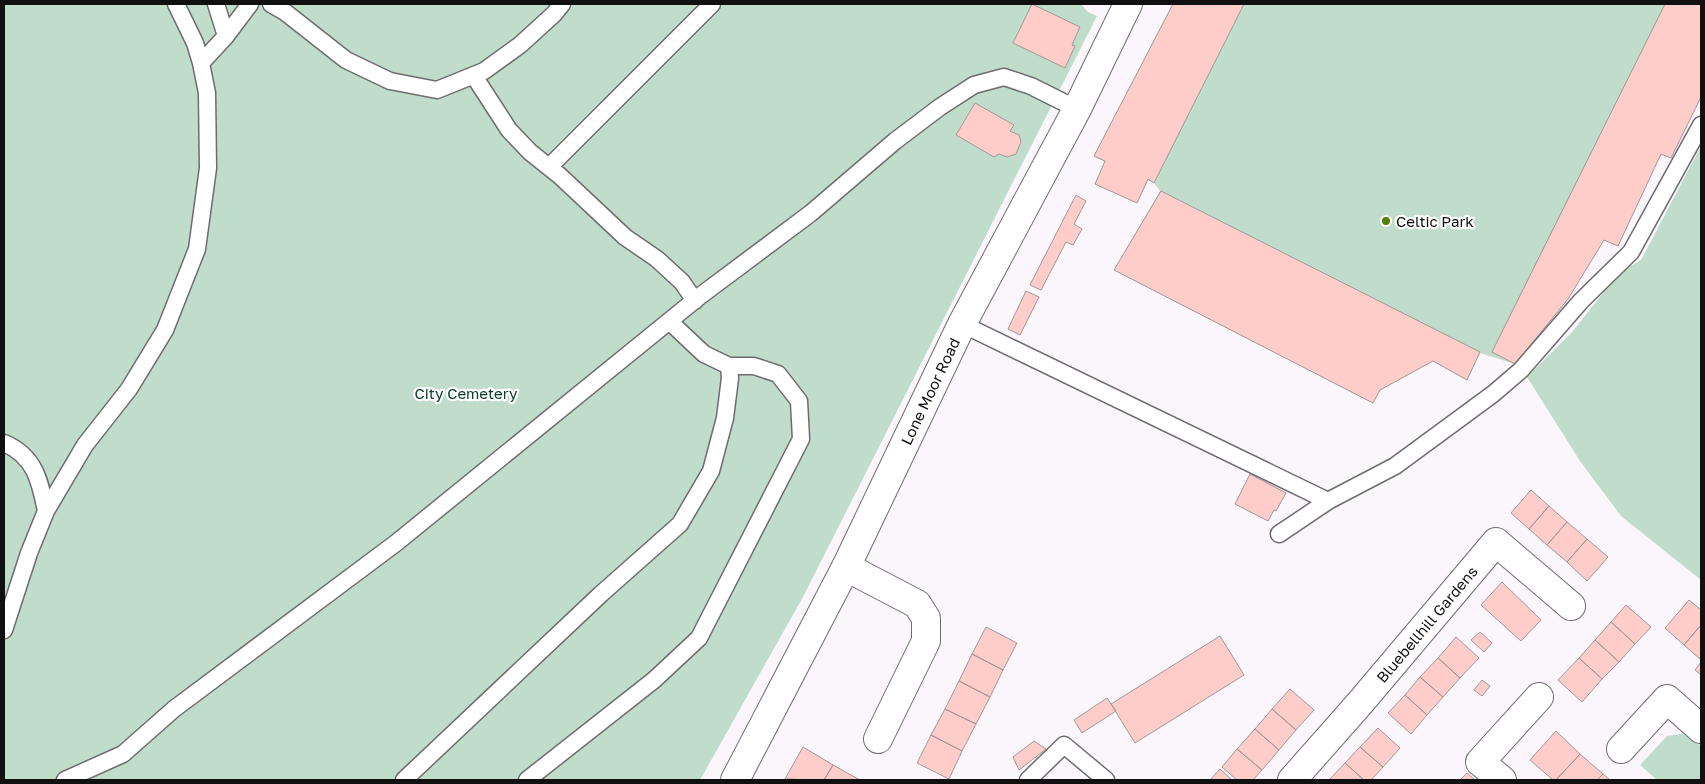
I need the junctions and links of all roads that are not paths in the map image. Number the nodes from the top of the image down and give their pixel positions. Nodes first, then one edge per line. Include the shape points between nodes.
1 (176, 4) edge
2 (216, 4) edge
3 (250, 4) edge
4 (271, 4) edge
5 (562, 4) edge
6 (712, 4) edge
7 (1125, 5) edge
8 (226, 36) junction
9 (201, 63) junction
10 (474, 76) junction
11 (1076, 110) junction
12 (1701, 125) edge
13 (549, 168) junction
14 (694, 301) junction
15 (670, 321) junction
16 (962, 324) junction
17 (729, 366) junction
18 (4, 443) edge
19 (1328, 501) junction
20 (46, 512) junction
21 (1279, 534) dead end
22 (846, 567) junction
23 (1571, 606) dead end
24 (4, 630) edge
25 (1539, 697) dead end
26 (1701, 730) edge
27 (878, 739) dead end
28 (1621, 749) dead end
29 (65, 780) edge
30 (404, 780) edge
31 (527, 780) edge
32 (735, 780) edge
33 (1028, 780) edge
34 (1106, 780) edge
35 (1292, 780) edge
36 (1502, 780) edge

1 - 9 lane
2 - 8 lane
3 - 8 lane
4 - 10 lane via 346,60 390,81 437,90
5 - 10 lane via 520,46
6 - 13 lane
7 - 11 street, Lone Moor Road
8 - 9 lane
9 - 20 lane via 207,93 208,168 197,249 165,330 129,389 85,445
10 - 13 lane via 509,130
11 - 14 lane via 1004,76 974,85 895,140 811,213
11 - 16 street, Lone Moor Road
12 - 19 lane via 1630,252 1521,370 1494,394 1395,466
13 - 14 lane via 625,236 676,276
14 - 15 lane
15 - 17 lane via 704,354
15 - 29 lane via 396,543 174,710 123,754
16 - 19 lane
16 - 22 street, Lone Moor Road
17 - 30 lane via 725,418 711,471 680,524
17 - 31 lane via 754,366 778,374 799,401 801,439 699,638 654,680
18 - 20 lane via 14,447 33,465
19 - 21 lane
20 - 24 lane
22 - 27 street via 917,604 926,618 926,641
22 - 32 street, Lone Moor Road
23 - 35 street, Bluebellhill Gardens via 1496,542
25 - 36 street via 1480,762
26 - 28 street via 1666,699
33 - 34 lane via 1064,745

